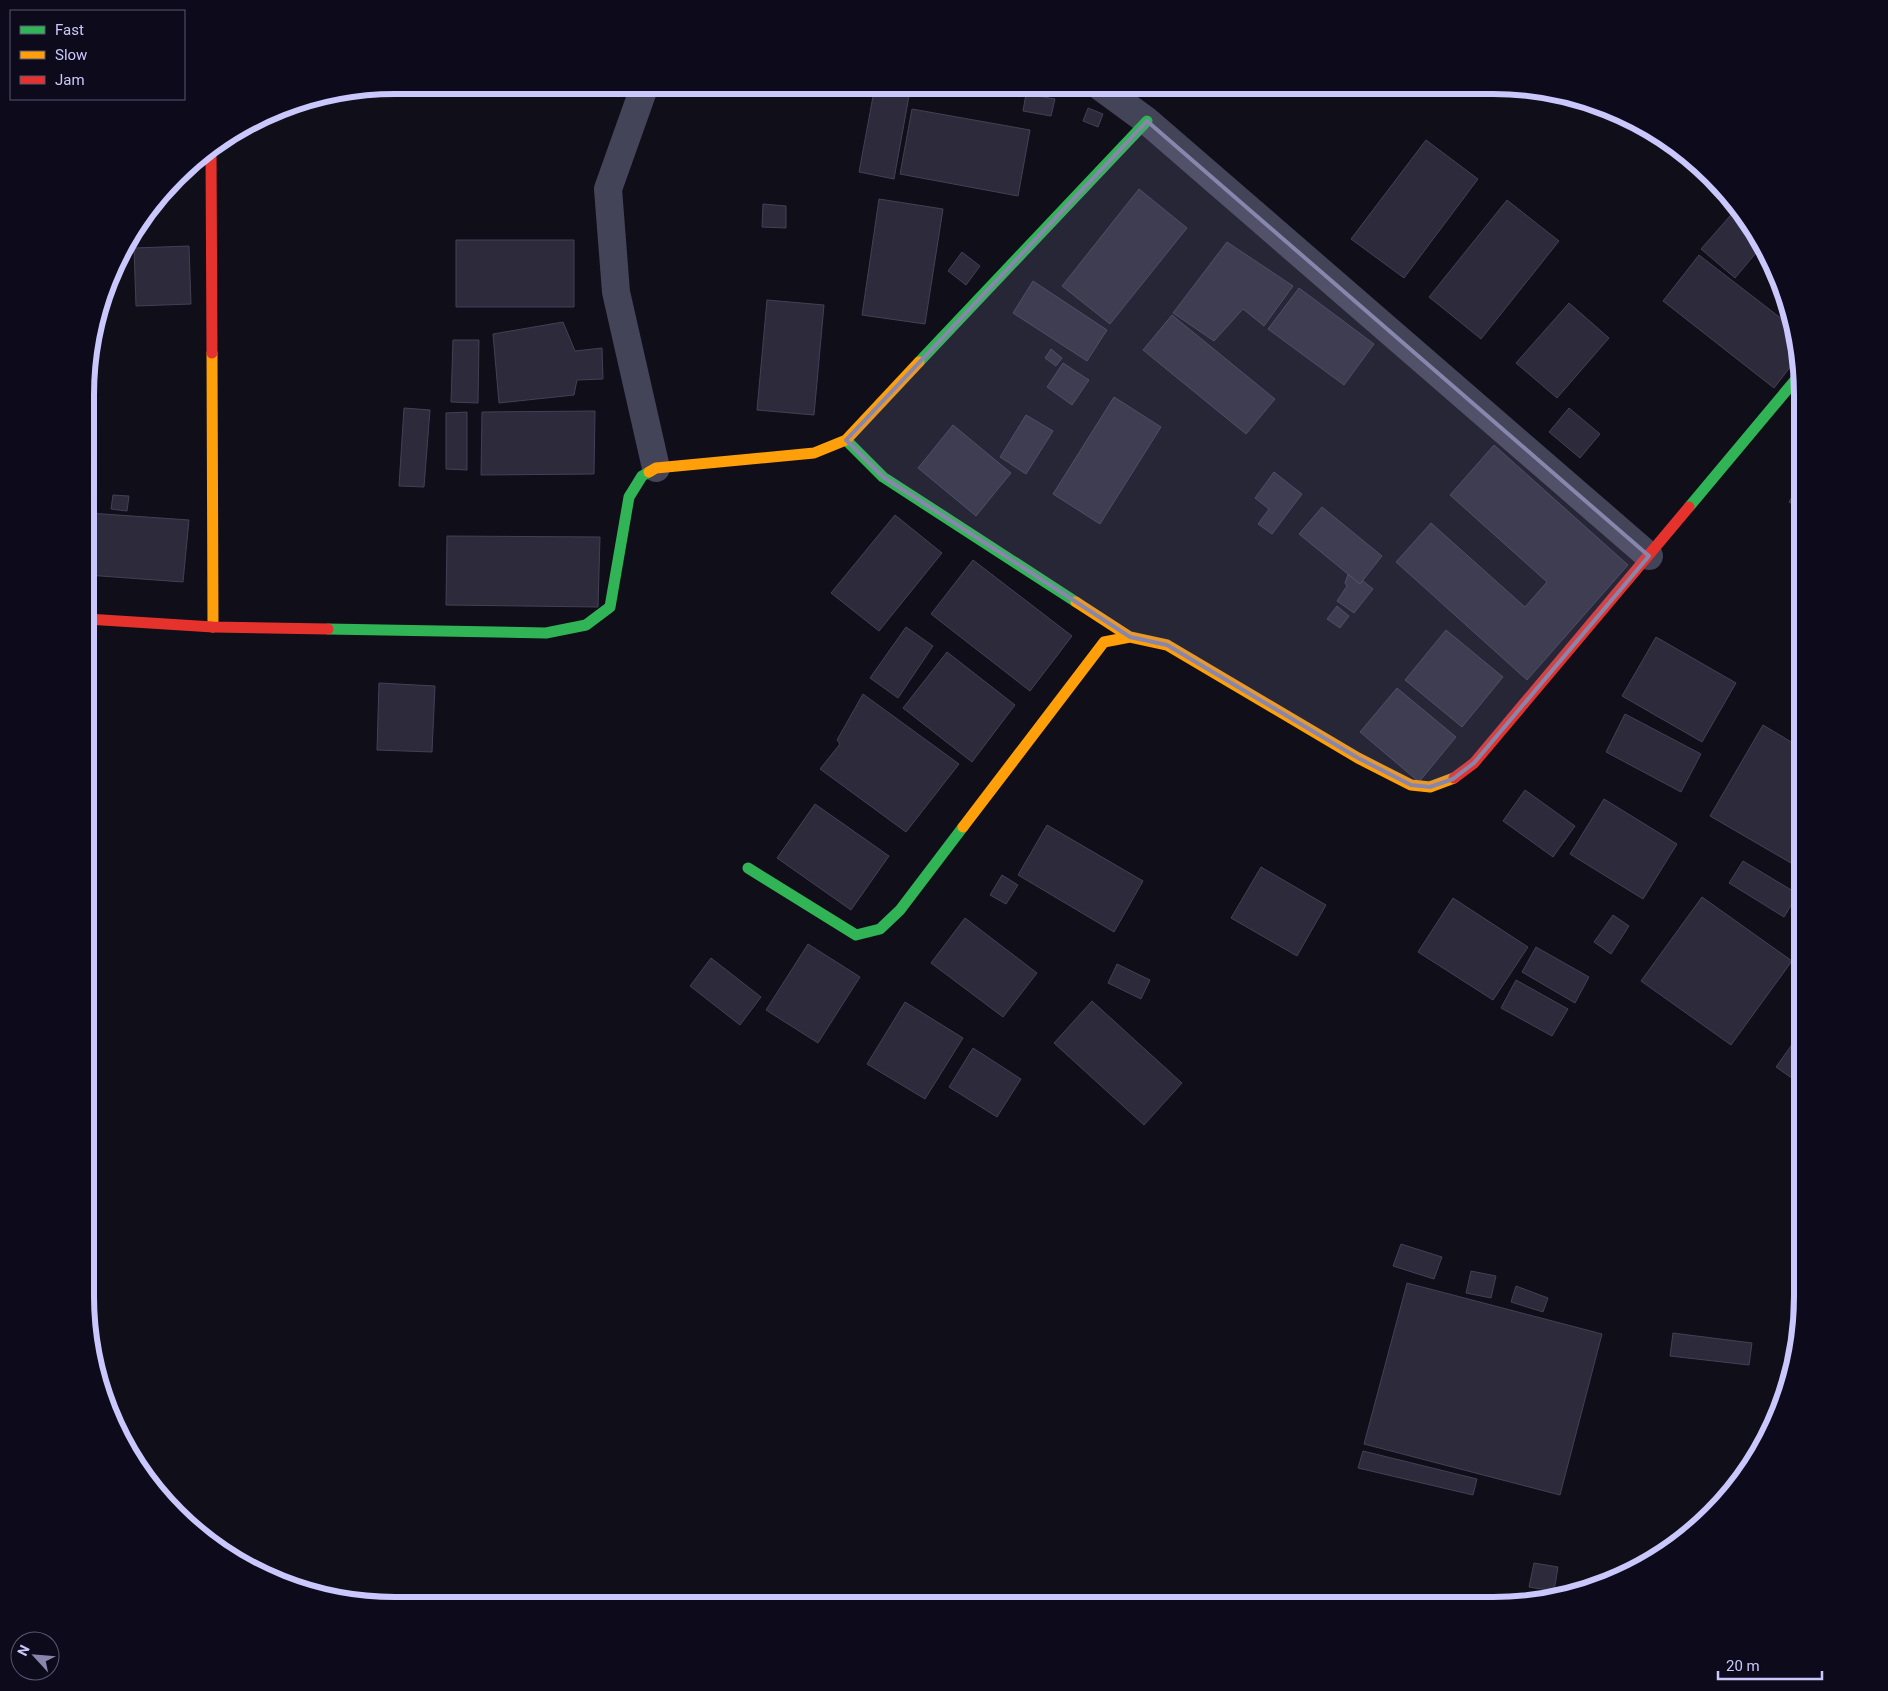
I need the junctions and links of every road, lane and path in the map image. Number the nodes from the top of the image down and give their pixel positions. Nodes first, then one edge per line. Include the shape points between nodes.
1 (642, 94) edge
2 (1110, 94) edge
3 (1147, 121) junction
4 (211, 156) edge
5 (1794, 382) edge
6 (846, 440) junction
7 (656, 468) junction
8 (1649, 556) junction
9 (94, 619) edge
10 (213, 627) junction
11 (1130, 637) junction
12 (748, 868) dead end

1 - 7 street via 608,188 616,292
2 - 3 street
3 - 6 street
3 - 8 street
4 - 10 street
5 - 8 street
6 - 7 street via 814,453
6 - 11 street via 883,477
7 - 10 street via 642,476 628,497 610,607 586,625 546,633
8 - 11 street via 1474,763 1453,779 1430,787 1411,785 1358,758 1167,645
9 - 10 street
11 - 12 street via 1104,642 900,910 880,930 856,935

